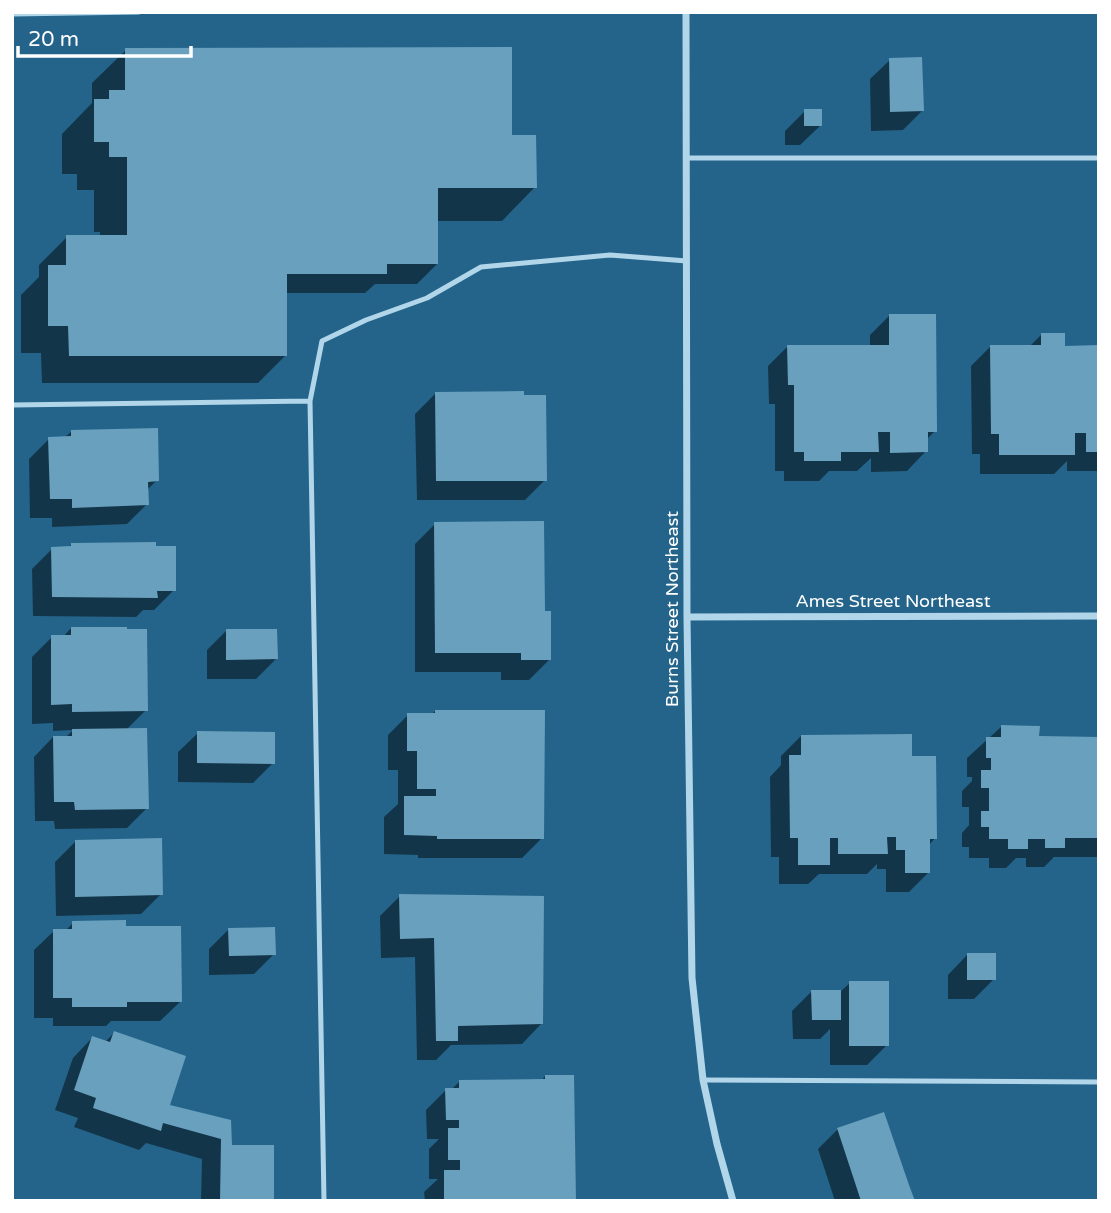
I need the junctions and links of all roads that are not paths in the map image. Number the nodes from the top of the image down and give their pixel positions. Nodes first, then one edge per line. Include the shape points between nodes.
1 (139, 12) edge
2 (686, 12) edge
3 (12, 14) edge
4 (687, 158) junction
5 (1099, 158) edge
6 (687, 261) junction
7 (310, 401) junction
8 (12, 405) edge
9 (1099, 616) edge
10 (687, 617) junction
11 (703, 1080) junction
12 (1099, 1082) edge
13 (324, 1201) edge
14 (733, 1201) edge

1 - 3 lane
2 - 4 street, Burns Street Northeast
4 - 5 lane
4 - 6 street, Burns Street Northeast
6 - 7 lane via 610,255 481,267 427,298 322,341
6 - 10 street, Burns Street Northeast
7 - 8 lane
7 - 13 lane
9 - 10 street, Ames Street Northeast
10 - 11 street, Burns Street Northeast via 692,978
11 - 12 lane
11 - 14 street, Burns Street Northeast

